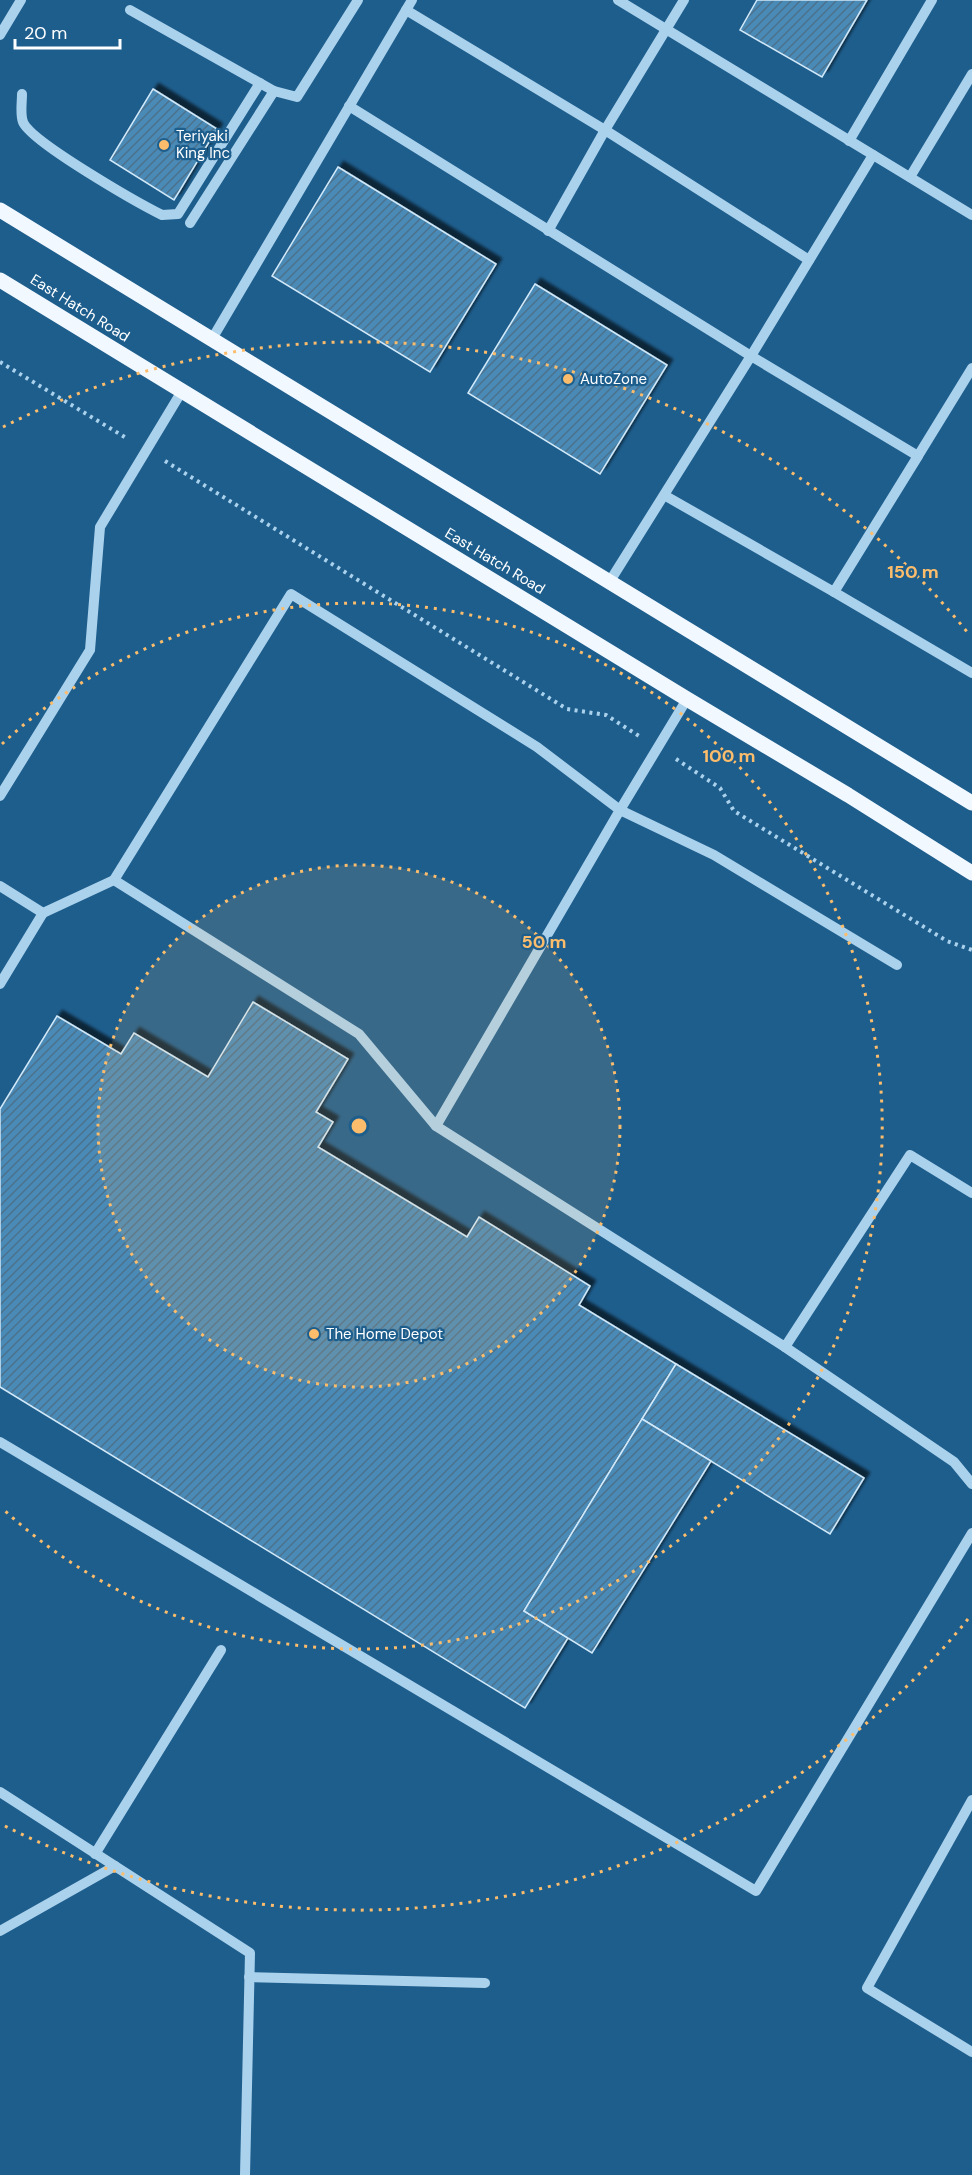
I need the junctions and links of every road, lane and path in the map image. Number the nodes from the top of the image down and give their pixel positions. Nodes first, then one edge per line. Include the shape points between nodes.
1 (21, 0) edge
2 (358, 0) edge
3 (412, 0) edge
4 (618, 0) edge
5 (684, 0) edge
6 (932, 0) edge
7 (130, 10) dead end
8 (406, 10) junction
9 (666, 29) junction
10 (0, 35) edge
11 (972, 74) edge
12 (260, 83) junction
13 (274, 91) junction
14 (22, 94) dead end
15 (349, 106) junction
16 (605, 130) junction
17 (849, 141) junction
18 (873, 155) junction
19 (910, 177) junction
20 (0, 210) edge
21 (972, 215) edge
22 (190, 223) dead end
23 (548, 231) junction
24 (809, 260) junction
25 (0, 280) edge
26 (212, 339) junction
27 (751, 356) junction
28 (0, 362) edge
29 (972, 368) edge
30 (182, 391) junction
31 (147, 449) junction
32 (918, 456) junction
33 (664, 495) junction
34 (610, 581) junction
35 (834, 592) junction
36 (972, 673) edge
37 (687, 699) junction
38 (658, 748) junction
39 (0, 796) edge
40 (972, 803) edge
41 (620, 810) junction
42 (972, 873) edge
43 (114, 880) junction
44 (0, 886) edge
45 (43, 913) junction
46 (972, 950) edge
47 (897, 965) dead end
48 (0, 984) edge
49 (436, 1126) junction
50 (972, 1193) edge
51 (784, 1347) junction
52 (0, 1442) edge
53 (972, 1484) edge
54 (972, 1533) edge
55 (221, 1650) dead end
56 (0, 1792) edge
57 (972, 1800) edge
58 (95, 1854) junction
59 (115, 1866) junction
60 (0, 1931) edge
61 (249, 1977) junction
62 (485, 1983) dead end
63 (972, 2052) edge
64 (245, 2175) edge

1 - 10 lane
2 - 13 lane via 297,97
3 - 8 lane
4 - 9 lane
5 - 9 lane
6 - 17 lane
7 - 12 lane
8 - 15 lane
8 - 16 lane
9 - 16 lane
9 - 17 lane
11 - 19 lane
12 - 13 lane
12 - 14 lane via 178,214 162,215 45,145 23,123
13 - 22 lane
15 - 23 lane
15 - 26 lane
16 - 23 lane
16 - 24 lane
17 - 18 lane
18 - 19 lane
18 - 24 lane
19 - 21 lane
20 - 26 main road
23 - 27 lane
24 - 27 lane
25 - 30 main road, East Hatch Road
26 - 34 main road
27 - 32 lane
27 - 33 lane
28 - 31 path
29 - 32 lane
30 - 31 lane
30 - 37 main road, East Hatch Road
31 - 38 path via 567,708 606,715
31 - 39 lane via 100,527 90,650
32 - 35 lane
33 - 34 lane
33 - 35 lane
34 - 40 main road
35 - 36 lane
37 - 38 lane
37 - 42 main road, East Hatch Road
38 - 41 lane
38 - 46 path via 720,788 734,811 947,941
41 - 43 lane via 537,747 291,594
41 - 47 lane via 714,855
41 - 49 lane
43 - 45 lane
43 - 49 lane via 359,1034
44 - 45 lane
45 - 48 lane
49 - 51 lane
50 - 51 lane via 910,1155
51 - 53 lane via 954,1462
52 - 54 lane via 756,1891
55 - 58 lane
56 - 58 lane
57 - 63 lane via 867,1988
58 - 59 lane
59 - 60 lane
59 - 61 lane via 250,1953
61 - 62 lane
61 - 64 lane

